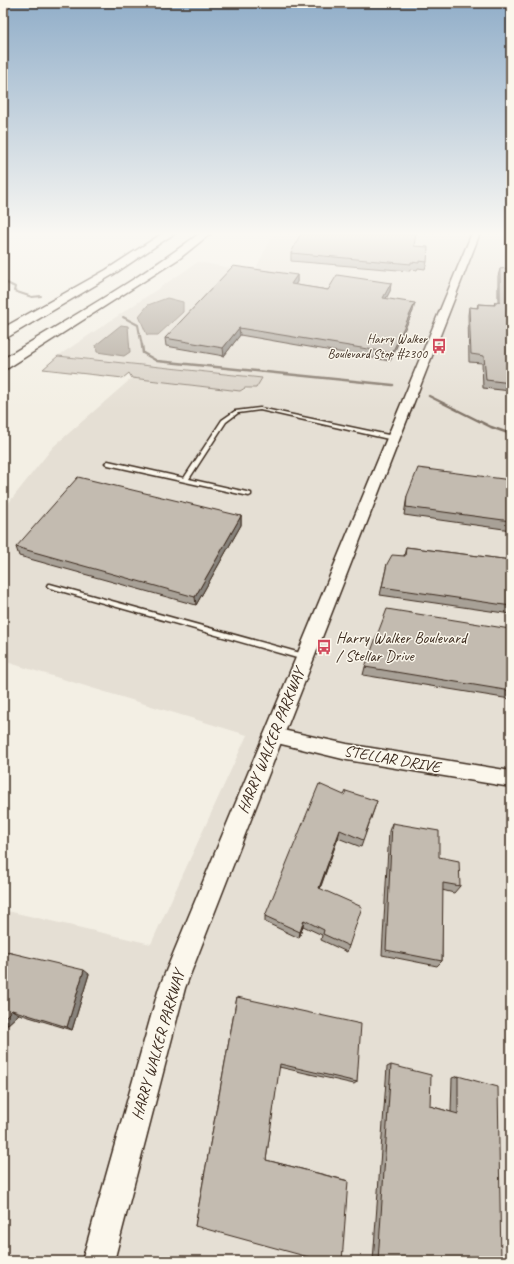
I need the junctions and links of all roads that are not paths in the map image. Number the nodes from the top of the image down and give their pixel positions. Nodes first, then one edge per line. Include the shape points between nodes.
1 (76, 292) edge
2 (120, 292) edge
3 (452, 292) edge
4 (3, 334) edge
5 (3, 365) edge
6 (393, 438) junction
7 (108, 463) dead end
8 (185, 480) junction
9 (249, 494) dead end
10 (50, 586) dead end
11 (304, 658) junction
12 (273, 735) junction
13 (511, 780) edge
14 (98, 1261) edge

1 - 4 highway
2 - 5 highway
3 - 6 street, HARRY WALKER PARKWAY
6 - 8 lane via 260,409 237,412 224,421
6 - 11 street, HARRY WALKER PARKWAY
7 - 8 lane
8 - 9 lane
10 - 11 lane
11 - 12 street, HARRY WALKER PARKWAY
12 - 13 street, STELLAR DRIVE via 347,752
12 - 14 street, HARRY WALKER PARKWAY via 172,988

